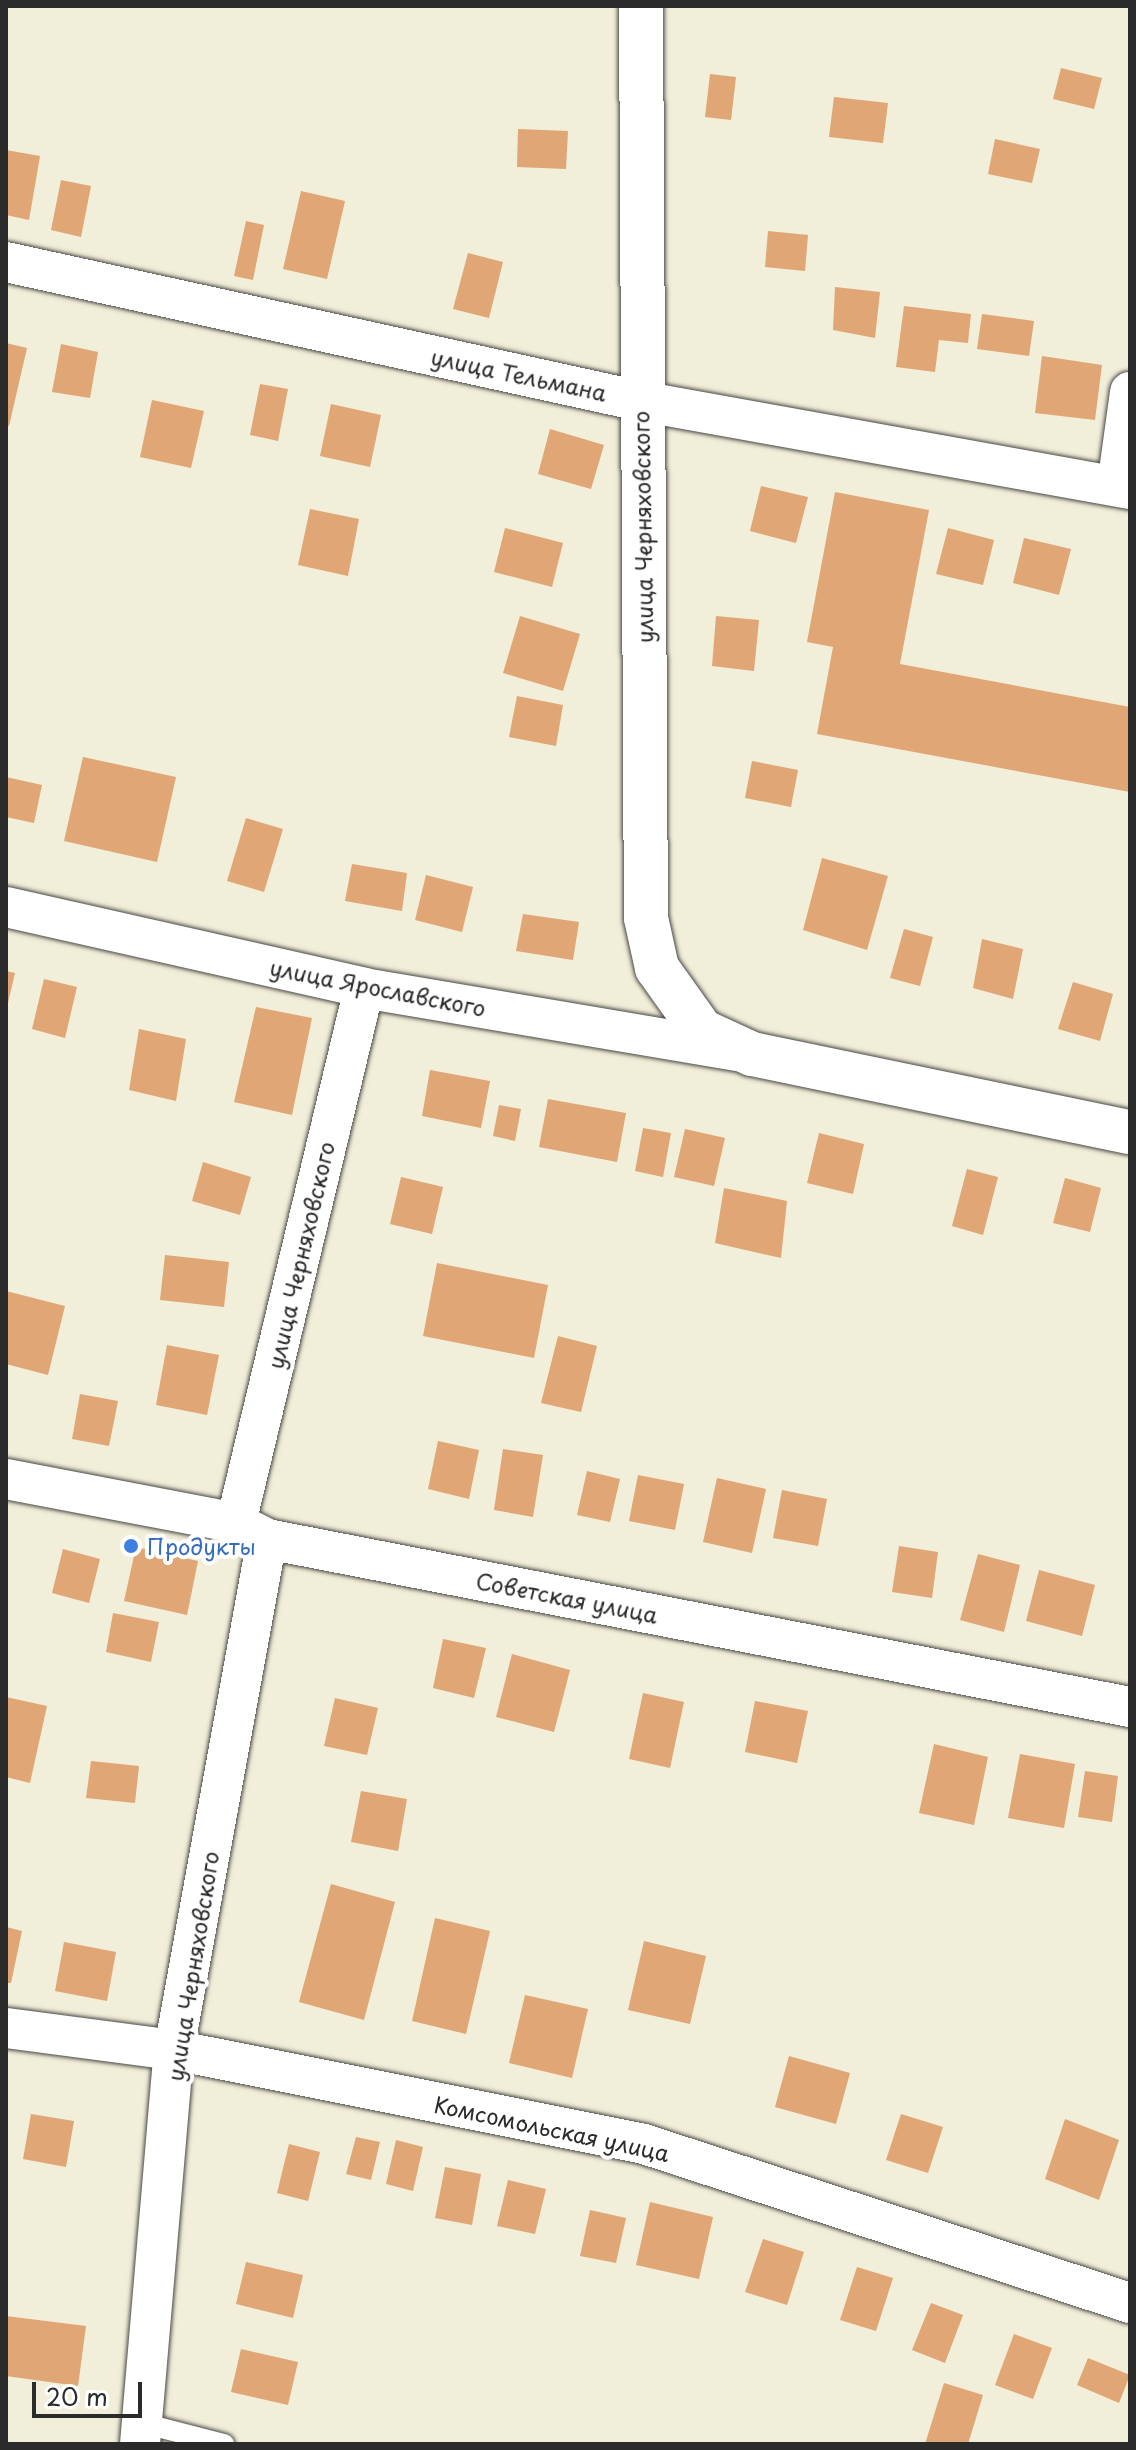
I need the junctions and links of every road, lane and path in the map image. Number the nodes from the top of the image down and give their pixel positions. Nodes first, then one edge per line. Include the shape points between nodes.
1 (641, 6) edge
2 (6, 262) edge
3 (1130, 392) edge
4 (640, 401) junction
5 (1123, 487) edge
6 (6, 907) edge
7 (364, 988) junction
8 (702, 1031) joint
9 (752, 1054) junction
10 (1130, 1132) edge
11 (6, 1479) edge
12 (252, 1531) junction
13 (1130, 1707) edge
14 (6, 2028) edge
15 (174, 2050) junction
16 (1130, 2303) edge
17 (141, 2434) edge
18 (224, 2444) edge

1 - 4 street, улица Черняховского
2 - 4 street, улица Тельмана
3 - 5 street
4 - 5 street, улица Тельмана
4 - 8 street, улица Черняховского via 646,918 657,968
6 - 7 street, улица Ярославского
7 - 9 street, улица Ярославского
7 - 12 street, улица Черняховского
8 - 9 street, улица Ярославского
9 - 10 street, улица Ярославского
11 - 12 street, Советская улица
12 - 13 street, Советская улица
12 - 15 street, улица Черняховского
14 - 15 street, Комсомольская улица
15 - 16 street, Комсомольская улица via 644,2144
15 - 17 street, улица Черняховского
17 - 18 lane

